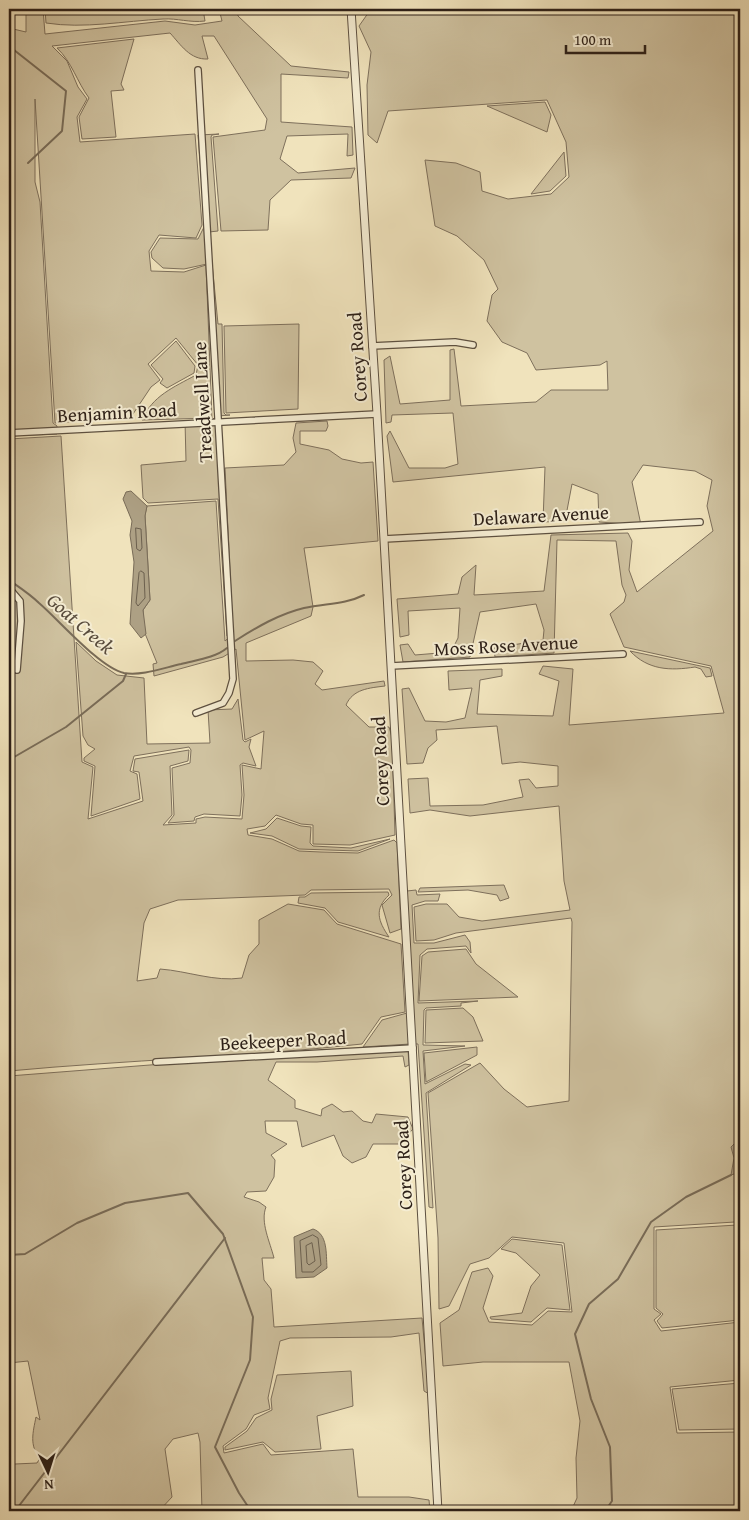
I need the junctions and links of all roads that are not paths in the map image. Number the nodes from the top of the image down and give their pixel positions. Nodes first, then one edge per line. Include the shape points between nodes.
1 (351, 9) edge
2 (198, 70) dead end
3 (473, 345) dead end
4 (372, 346) junction
5 (377, 414) junction
6 (218, 421) junction
7 (9, 433) edge
8 (700, 522) dead end
9 (384, 539) junction
10 (9, 588) edge
11 (623, 654) dead end
12 (391, 666) junction
13 (17, 670) dead end
14 (196, 712) dead end
15 (412, 1048) junction
16 (156, 1062) dead end
17 (438, 1511) edge

1 - 4 street, Corey Road
2 - 6 street, Treadwell Lane
3 - 4 street via 455,342
4 - 5 street, Corey Road
5 - 6 street, Benjamin Road
5 - 9 street, Corey Road
6 - 7 street, Benjamin Road
6 - 14 street, Treadwell Lane via 233,679 223,703
8 - 9 street, Delaware Avenue
9 - 12 street, Corey Road
10 - 13 street via 20,601
11 - 12 street, Moss Rose Avenue
12 - 15 street, Corey Road
15 - 16 street, Beekeeper Road
15 - 17 street, Corey Road

